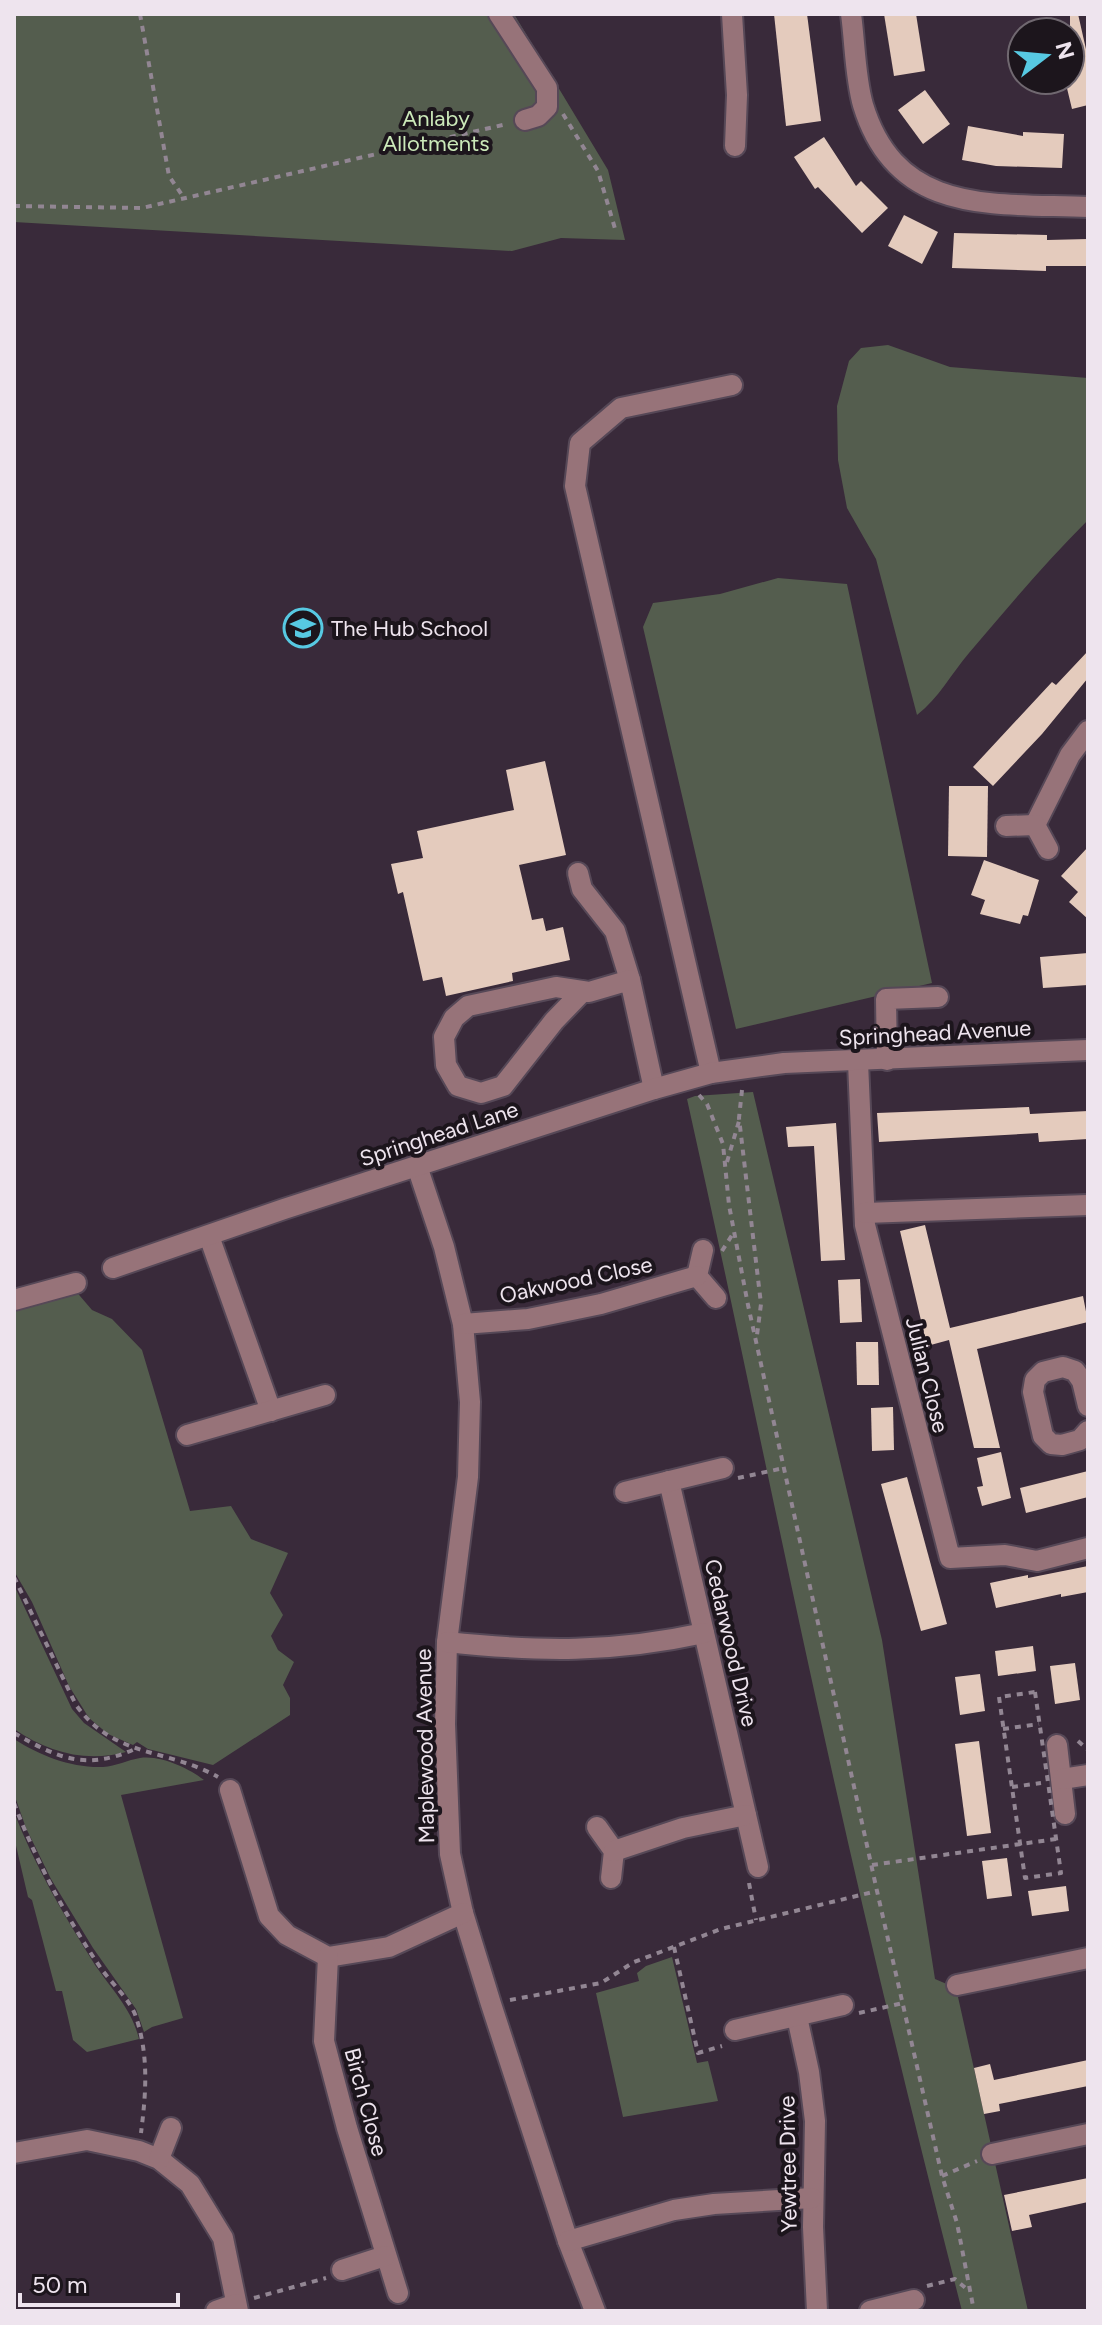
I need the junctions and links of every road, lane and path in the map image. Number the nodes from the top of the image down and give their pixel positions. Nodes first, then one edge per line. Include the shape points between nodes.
1 (140, 14) edge
2 (499, 14) edge
3 (732, 14) edge
4 (851, 14) edge
5 (547, 88) junction
6 (525, 120) joint
7 (735, 146) dead end
8 (184, 198) junction
9 (14, 206) edge
10 (1088, 207) edge
11 (616, 232) dead end
12 (732, 385) dead end
13 (1088, 731) edge
14 (1035, 825) junction
15 (1006, 826) dead end
16 (1048, 849) dead end
17 (578, 873) dead end
18 (630, 980) junction
19 (583, 991) junction
20 (938, 997) dead end
21 (1088, 1050) edge
22 (887, 1060) junction
23 (858, 1062) junction
24 (784, 1063) joint
25 (745, 1067) junction
26 (711, 1073) junction
27 (686, 1079) junction
28 (654, 1089) junction
29 (739, 1118) junction
30 (417, 1166) junction
31 (727, 1166) junction
32 (1088, 1205) edge
33 (865, 1213) junction
34 (209, 1236) junction
35 (703, 1250) dead end
36 (113, 1268) dead end
37 (697, 1276) junction
38 (76, 1283) dead end
39 (716, 1298) dead end
40 (14, 1300) edge
41 (463, 1324) junction
42 (756, 1341) junction
43 (325, 1395) dead end
44 (1088, 1403) edge
45 (271, 1411) junction
46 (1088, 1431) edge
47 (187, 1435) dead end
48 (723, 1468) joint
49 (784, 1468) junction
50 (669, 1481) junction
51 (625, 1492) dead end
52 (1088, 1548) edge
53 (14, 1577) edge
54 (704, 1633) junction
55 (447, 1642) junction
56 (1039, 1724) junction
57 (1003, 1729) junction
58 (14, 1733) edge
59 (1049, 1741) joint
60 (135, 1749) junction
61 (1088, 1775) edge
62 (1054, 1780) junction
63 (1012, 1787) junction
64 (230, 1790) joint
65 (14, 1803) edge
66 (746, 1815) junction
67 (1060, 1820) joint
68 (597, 1827) dead end
69 (1056, 1839) junction
70 (1020, 1844) junction
71 (614, 1851) junction
72 (871, 1865) junction
73 (758, 1867) joint
74 (611, 1878) dead end
75 (877, 1891) junction
76 (463, 1913) junction
77 (756, 1920) junction
78 (674, 1947) junction
79 (328, 1957) junction
80 (1088, 1958) edge
81 (957, 1985) dead end
82 (903, 2003) junction
83 (491, 2004) junction
84 (843, 2005) joint
85 (797, 2017) junction
86 (735, 2030) joint
87 (171, 2128) dead end
88 (1088, 2134) edge
89 (139, 2151) junction
90 (14, 2153) edge
91 (992, 2154) joint
92 (159, 2159) junction
93 (942, 2176) junction
94 (812, 2198) junction
95 (568, 2241) junction
96 (385, 2256) junction
97 (342, 2270) joint
98 (970, 2292) junction
99 (398, 2293) dead end
100 (914, 2300) joint
101 (237, 2307) edge
102 (216, 2311) edge
103 (595, 2311) edge
104 (817, 2311) edge
105 (870, 2311) edge
106 (974, 2311) edge

1 - 8 path via 169,176
2 - 5 street
3 - 7 street
4 - 10 street via 863,104 877,139 901,170 936,192 966,202
5 - 6 street via 547,107
5 - 11 path via 598,171
6 - 8 path
8 - 9 path via 142,208
12 - 26 street via 621,408 580,443 575,486
13 - 14 street
14 - 15 street
14 - 16 street
17 - 18 street via 582,889 615,931
18 - 19 street
18 - 28 street
19 - 19 street via 556,987 468,1006 444,1037 446,1065 458,1086 481,1093 503,1086
20 - 22 street via 886,999
21 - 22 street, Springhead Avenue
22 - 23 street, Springhead Avenue
23 - 24 street, Springhead Avenue
23 - 33 street, Julian Close
24 - 25 street, Springhead Lane
25 - 26 street, Springhead Lane
25 - 29 path
26 - 27 street, Springhead Lane
27 - 28 street, Springhead Lane
27 - 31 path via 707,1104
28 - 30 street, Springhead Lane
29 - 31 path
29 - 42 path via 761,1304
30 - 34 street, Springhead Lane
30 - 41 street, Maplewood Avenue
31 - 42 path
32 - 33 street
33 - 52 street, Julian Close via 950,1558 1005,1555 1037,1561
34 - 36 street, Springhead Lane
34 - 45 street
35 - 37 street
37 - 39 street
37 - 41 street, Oakwood Close via 528,1319
38 - 40 street
41 - 55 street, Maplewood Avenue via 470,1402 468,1477
42 - 49 path
43 - 45 street
44 - 46 street via 1075,1371 1063,1367 1035,1380 1043,1436 1051,1444 1080,1440
45 - 47 street
48 - 49 path via 729,1480
48 - 50 street
49 - 72 path
50 - 51 street
50 - 54 street, Cedarwood Drive
53 - 60 path via 76,1705 88,1722
54 - 55 street via 604,1649
54 - 66 street, Cedarwood Drive
55 - 76 street, Maplewood Avenue via 450,1854
56 - 57 path
56 - 57 path via 1035,1692 1011,1695 999,1697
56 - 59 path
57 - 63 path
58 - 60 path via 57,1757 85,1761 112,1759
59 - 62 street
60 - 64 path via 188,1763 218,1777
61 - 62 street
62 - 63 path
62 - 67 street
63 - 70 path
64 - 79 street via 269,1916 287,1935
65 - 89 path via 69,1915 135,2013 148,2080
66 - 71 street via 683,1828
66 - 73 street, Cedarwood Drive
67 - 69 path
68 - 71 street
69 - 70 path
69 - 70 path via 1061,1873 1025,1878
70 - 72 path
71 - 74 street
72 - 75 path
73 - 77 path via 747,1875
75 - 77 path
75 - 82 path
76 - 79 street via 389,1947
76 - 83 street, Maplewood Avenue
77 - 78 path
78 - 83 path via 634,1962 601,1983
78 - 86 path via 698,2053 729,2044
79 - 96 street, Birch Close via 324,2041
80 - 81 street
82 - 84 path via 849,2015
82 - 93 path
83 - 95 street, Maplewood Avenue
84 - 85 street
85 - 86 street
85 - 94 street, Yewtree Drive via 815,2121
87 - 92 street
88 - 91 street
89 - 90 street via 87,2140
89 - 92 street
91 - 93 path
92 - 101 street via 190,2184 223,2238
93 - 98 path
94 - 95 street via 674,2210
94 - 104 street, Yewtree Drive
95 - 103 street, Maplewood Avenue
96 - 97 street
96 - 99 street, Birch Close
97 - 101 path
98 - 100 path via 955,2279 917,2288
98 - 106 path
100 - 105 street
101 - 102 street

